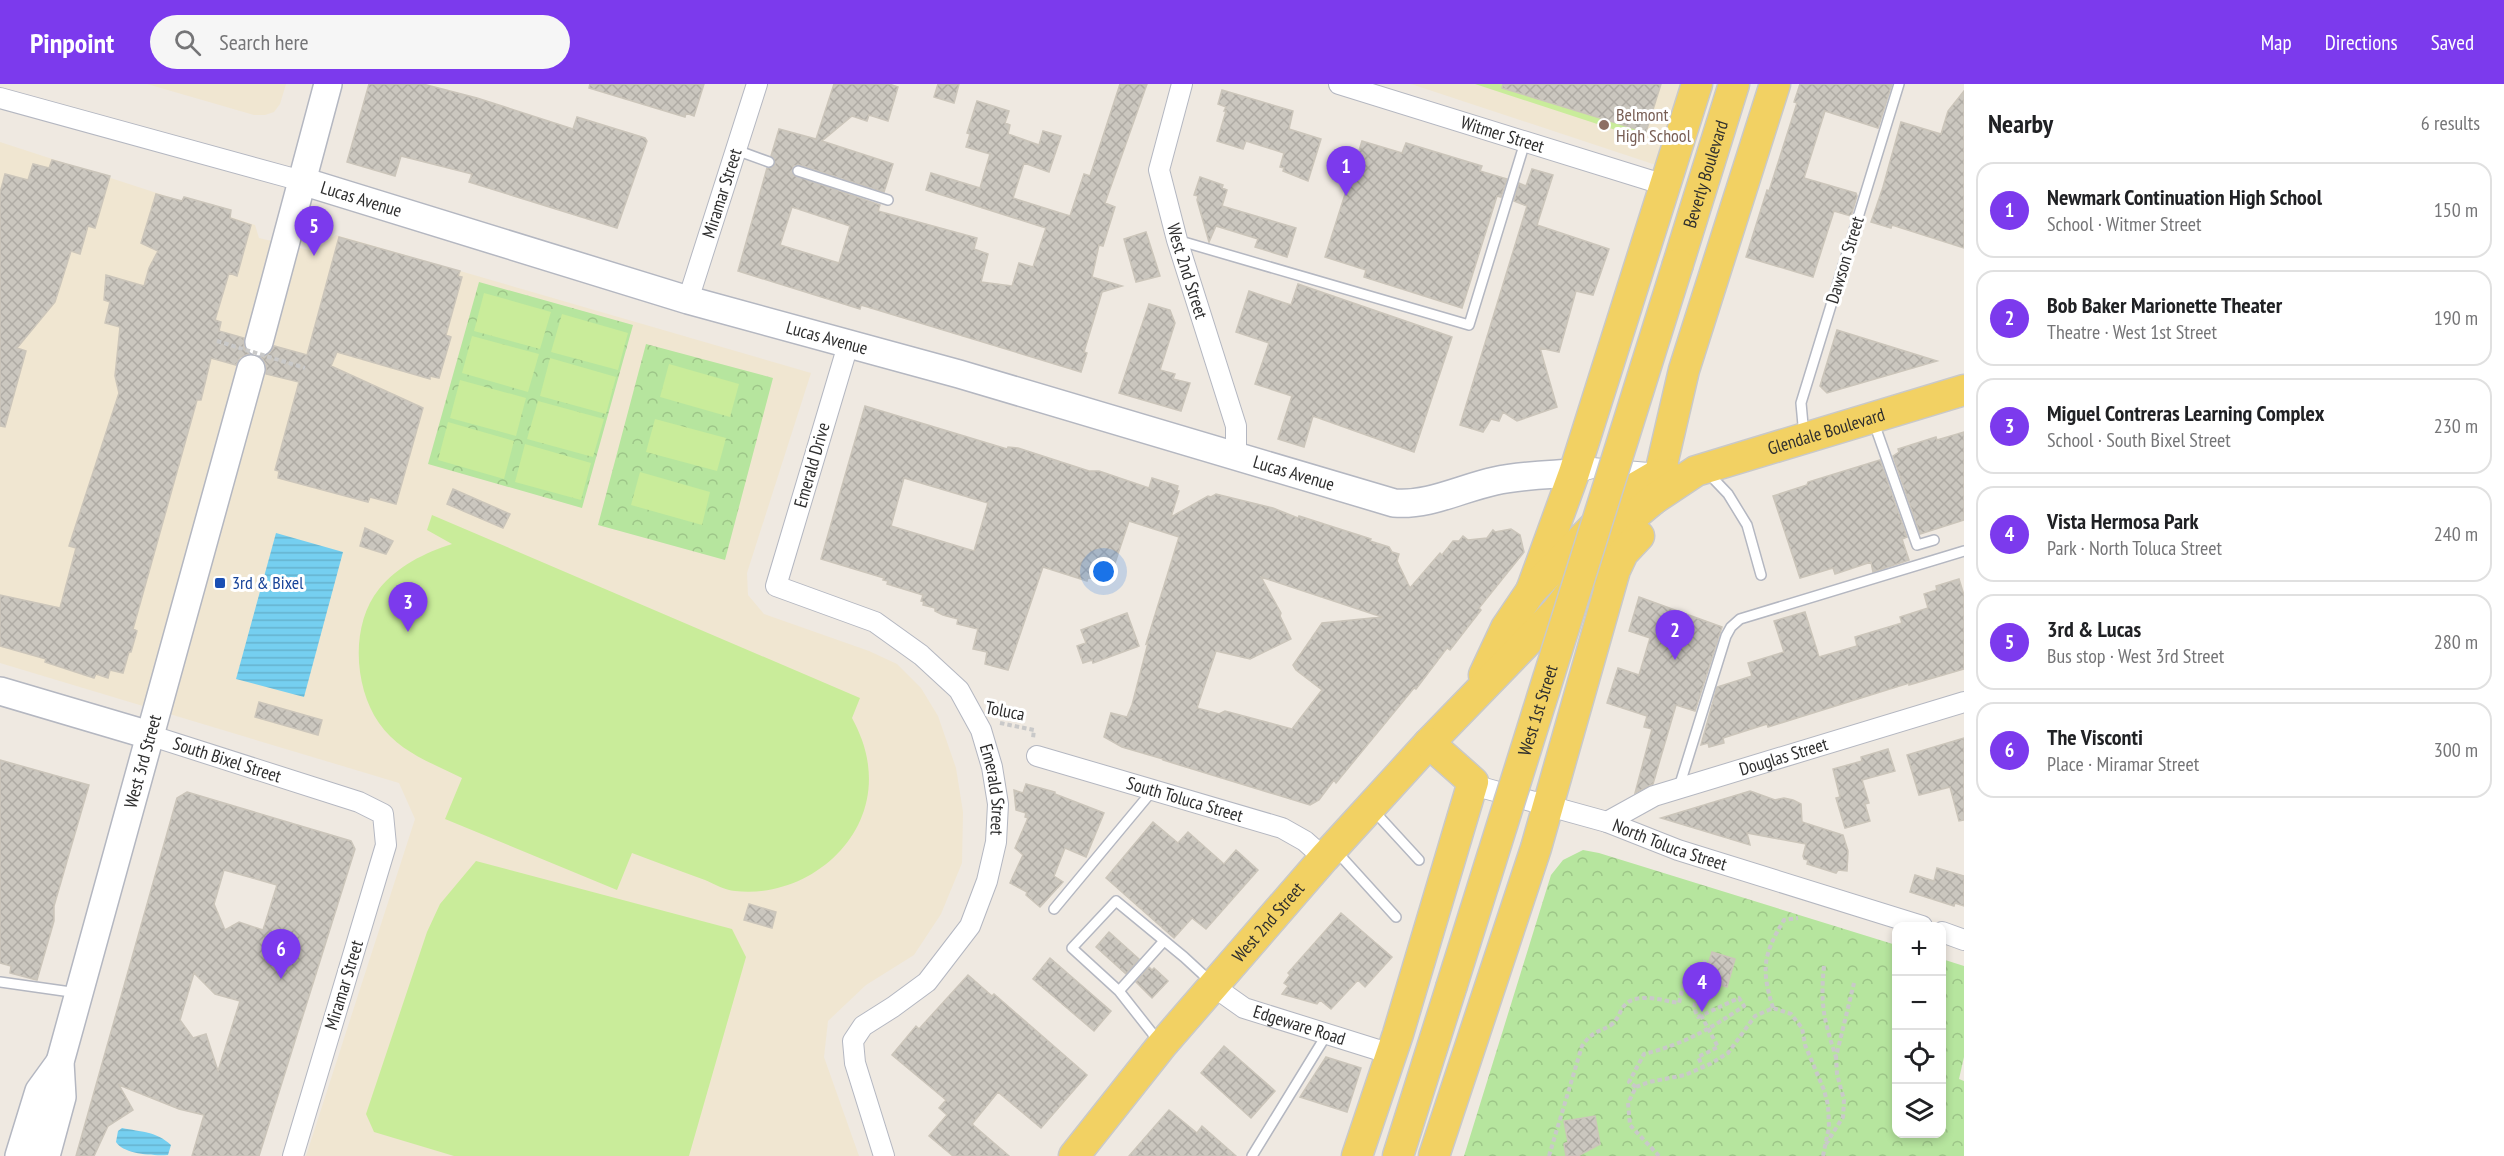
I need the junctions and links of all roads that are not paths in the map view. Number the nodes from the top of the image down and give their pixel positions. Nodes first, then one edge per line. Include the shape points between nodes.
1 (328, 84) edge
2 (757, 84) edge
3 (1182, 84) edge
4 (1698, 84) edge
5 (1734, 84) edge
6 (1775, 84) edge
7 (1899, 84) edge
8 (1349, 86) edge
9 (0, 98) edge
10 (1525, 142) junction
11 (736, 150) junction
12 (769, 162) dead end
13 (798, 171) dead end
14 (302, 181) junction
15 (1665, 185) junction
16 (888, 200) dead end
17 (1177, 240) junction
18 (1678, 264) joint
19 (688, 300) junction
20 (259, 342) dead end
21 (848, 345) junction
22 (251, 369) dead end
23 (1964, 390) edge
24 (1872, 417) junction
25 (1804, 438) junction
26 (1236, 456) junction
27 (1574, 473) junction
28 (1668, 482) junction
29 (1934, 540) dead end
30 (1594, 542) junction
31 (1964, 551) edge
32 (1761, 575) dead end
33 (776, 586) joint
34 (1532, 591) junction
35 (0, 691) edge
36 (1474, 696) junction
37 (1964, 702) edge
38 (149, 735) junction
39 (1429, 742) junction
40 (1037, 756) road end
41 (1473, 782) junction
42 (1678, 789) junction
43 (1153, 790) junction
44 (1546, 806) junction
45 (1370, 807) junction
46 (383, 814) joint
47 (1607, 822) junction
48 (1329, 853) junction
49 (1419, 860) dead end
50 (1054, 909) dead end
51 (1396, 917) dead end
52 (1906, 922) edge
53 (1946, 935) edge
54 (1964, 940) edge
55 (1163, 942) junction
56 (0, 982) edge
57 (1213, 986) junction
58 (1119, 991) junction
59 (80, 994) junction
60 (1327, 1034) junction
61 (1162, 1045) junction
62 (1391, 1054) junction
63 (60, 1062) junction
64 (19, 1156) edge
65 (46, 1156) edge
66 (293, 1156) edge
67 (884, 1156) edge
68 (1074, 1156) edge
69 (1252, 1156) edge
70 (1357, 1156) edge
71 (1398, 1156) edge
72 (1434, 1156) edge

1 - 14 street
2 - 11 street, Miramar Street
3 - 17 street, West 2nd Street via 1158,170
4 - 15 main road
5 - 18 main road, Beverly Boulevard
6 - 28 main road via 1684,370
7 - 25 lane, Dawson Street via 1801,403
8 - 10 street, Witmer Street
9 - 14 street, Lucas Avenue
10 - 15 street, Witmer Street
10 - 17 lane via 1469,325
11 - 12 lane
11 - 19 street, Miramar Street
13 - 16 lane
14 - 19 street, Lucas Avenue
14 - 20 street
15 - 27 main road
17 - 26 street, West 2nd Street via 1236,426
18 - 71 main road, West 1st Street, bridge
19 - 21 street, Lucas Avenue
21 - 26 street, Lucas Avenue
21 - 33 street, Emerald Drive
22 - 38 street, West 3rd Street
23 - 24 main road, Glendale Boulevard
24 - 25 main road, Glendale Boulevard
24 - 29 lane via 1917,545
25 - 28 main road, Glendale Boulevard
26 - 27 street, Lucas Avenue via 1406,504 1494,481 1533,474
27 - 28 street, Lucas Avenue via 1592,468
27 - 28 street via 1592,482
27 - 34 main road
28 - 30 main road, Glendale Boulevard via 1625,523
28 - 32 lane via 1728,494 1747,525
28 - 44 main road via 1662,512 1623,553 1615,570
30 - 34 main road, West 2nd Street
30 - 36 main road, West 2nd Street via 1556,612
31 - 42 lane via 1740,619 1726,636
33 - 67 street, Emerald Street via 874,622 921,655 959,690 981,730 992,767 998,804 996,842 970,926 927,982 863,1026 853,1041 855,1063
34 - 36 main road, West 2nd Street via 1506,628
35 - 38 street, South Bixel Street
36 - 39 main road, West 2nd Street
37 - 42 street, Douglas Street
38 - 46 street, South Bixel Street via 359,802
38 - 59 street, West 3rd Street
39 - 41 main road, North Toluca Street
39 - 45 main road, West 2nd Street
40 - 43 street, South Toluca Street
41 - 44 street, North Toluca Street
41 - 62 main road
42 - 47 street, Douglas Street via 1654,796
43 - 48 street, South Toluca Street via 1282,828
43 - 50 lane
44 - 47 street, North Toluca Street
44 - 72 main road via 1536,848
45 - 48 main road, West 2nd Street
45 - 49 lane
46 - 66 street, Miramar Street via 386,845
47 - 52 street, North Toluca Street via 1678,850
48 - 51 lane
48 - 57 main road, West 2nd Street
53 - 54 street
55 - 57 lane
55 - 58 lane
55 - 58 lane via 1116,901 1072,948
56 - 59 lane
57 - 60 street, Edgeware Road via 1244,1008
57 - 61 main road, West 2nd Street
58 - 61 lane
59 - 63 street, West 3rd Street
60 - 62 street, Edgeware Road
60 - 69 lane
61 - 68 main road, West 2nd Street
62 - 70 main road
63 - 64 street via 39,1091
63 - 65 street, West 3rd Street via 62,1097

